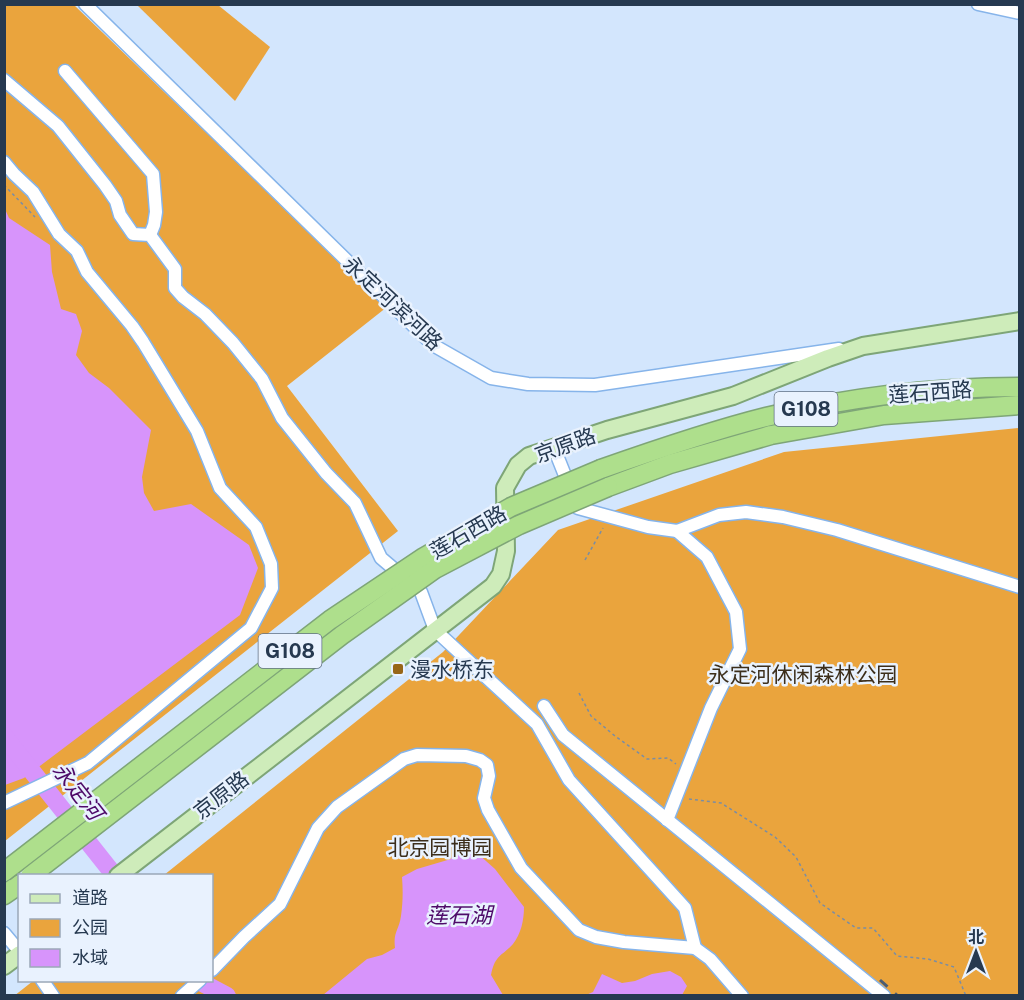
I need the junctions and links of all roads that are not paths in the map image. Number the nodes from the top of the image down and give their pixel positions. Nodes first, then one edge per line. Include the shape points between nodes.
1 (85, 4) edge
2 (978, 4) edge
3 (1020, 13) edge
4 (64, 70) dead end
5 (4, 80) edge
6 (4, 162) edge
7 (150, 235) junction
8 (1020, 321) edge
9 (863, 346) junction
10 (1020, 387) edge
11 (1020, 405) edge
12 (554, 448) junction
13 (677, 531) junction
14 (1020, 587) edge
15 (435, 630) junction
16 (544, 706) dead end
17 (4, 803) edge
18 (667, 820) junction
19 (4, 872) edge
20 (33, 874) edge
21 (120, 874) edge
22 (18, 885) edge
23 (4, 895) edge
24 (4, 933) edge
25 (695, 948) junction
26 (18, 950) edge
27 (18, 955) edge
28 (4, 966) edge
29 (213, 969) edge
30 (43, 982) edge
31 (199, 982) edge
32 (53, 996) edge
33 (182, 996) edge
34 (742, 996) edge
35 (884, 996) edge

1 - 9 street, 永定河滨河路 via 433,345 491,378 528,384 595,385
2 - 3 street
4 - 7 street via 153,174 156,212
5 - 7 street via 58,126 105,185 133,234
6 - 17 street via 33,192 59,234 77,251 87,272 132,326 196,431 220,488 256,527 271,564 272,588 251,628 88,763
7 - 15 street via 175,268 175,288 226,336 262,379 282,418 355,503 381,558 421,592
8 - 9 main road, 京原路
9 - 12 main road, 京原路 via 733,396
10 - 19 highway, 莲石西路 / G108, bridge via 880,395 766,417 666,446 511,507 424,557 330,620
11 - 20 highway, 莲石西路 / G108, bridge via 884,415 771,435 670,464 519,525 435,569 342,635
12 - 13 street via 578,508
12 - 15 main road, 京原路 via 529,456 518,465 505,488 506,550 501,574 493,586
13 - 14 street via 719,515 746,512 783,517
13 - 18 street via 707,557 736,612 740,650 711,708
15 - 21 main road, 京原路
15 - 25 street via 537,724 569,780 685,908
16 - 18 street via 562,735
18 - 35 street
22 - 23 highway
24 - 26 street
25 - 29 street via 624,942 579,930 521,868 488,810 484,798 487,765 466,756 417,755 404,759 337,807 318,828 280,904
25 - 34 street via 710,959
27 - 28 main road
30 - 32 street
31 - 33 street

